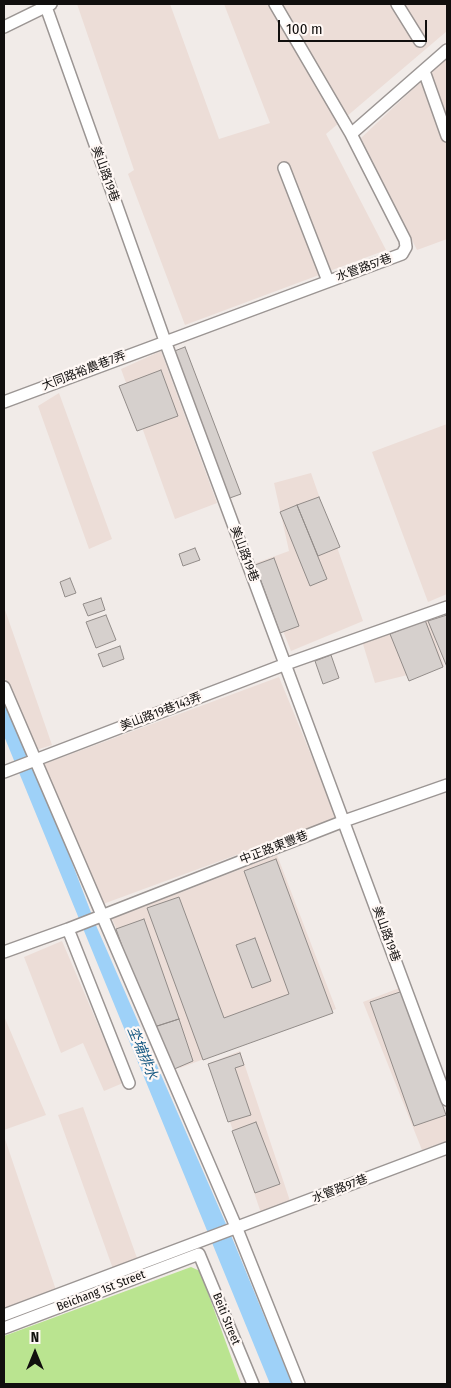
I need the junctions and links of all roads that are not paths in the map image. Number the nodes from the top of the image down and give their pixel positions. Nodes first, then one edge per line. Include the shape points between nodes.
1 (275, 4) edge
2 (396, 4) edge
3 (47, 5) edge
4 (4, 27) edge
5 (420, 41) dead end
6 (447, 50) edge
7 (424, 70) junction
8 (351, 134) junction
9 (447, 136) edge
10 (284, 168) dead end
11 (328, 281) junction
12 (165, 341) junction
13 (4, 402) edge
14 (447, 607) edge
15 (286, 664) junction
16 (4, 687) edge
17 (36, 760) junction
18 (4, 772) edge
19 (447, 785) edge
20 (344, 821) junction
21 (102, 915) junction
22 (68, 929) junction
23 (4, 952) edge
24 (129, 1083) dead end
25 (447, 1100) edge
26 (447, 1148) edge
27 (235, 1229) junction
28 (199, 1249) junction
29 (4, 1314) edge
30 (4, 1328) edge
31 (253, 1384) edge
32 (298, 1384) edge

1 - 8 street
2 - 5 street
3 - 4 street
3 - 12 street, 美山路19巷
6 - 7 street
7 - 8 street
7 - 9 street
8 - 11 street, 水管路57巷 via 406,247 402,254
10 - 11 street
11 - 12 street, 水管路57巷
12 - 13 street, 大同路裕農巷7弄
12 - 15 street, 美山路19巷
14 - 15 street
15 - 17 street, 美山路19巷143弄
15 - 20 street, 美山路19巷
16 - 17 street
17 - 18 street, 美山路19巷143弄
17 - 21 street
19 - 20 street, 中正路東豐巷
20 - 21 street, 中正路東豐巷
20 - 25 street, 美山路19巷
21 - 22 street, 中正路東豐巷
21 - 27 street
22 - 23 street, 中正路東豐巷
22 - 24 street
26 - 27 street, 水管路97巷
27 - 28 street, 水管路97巷
27 - 32 street
28 - 29 street
28 - 30 street, Beichang 1st Street
28 - 31 street, Beiti Street

